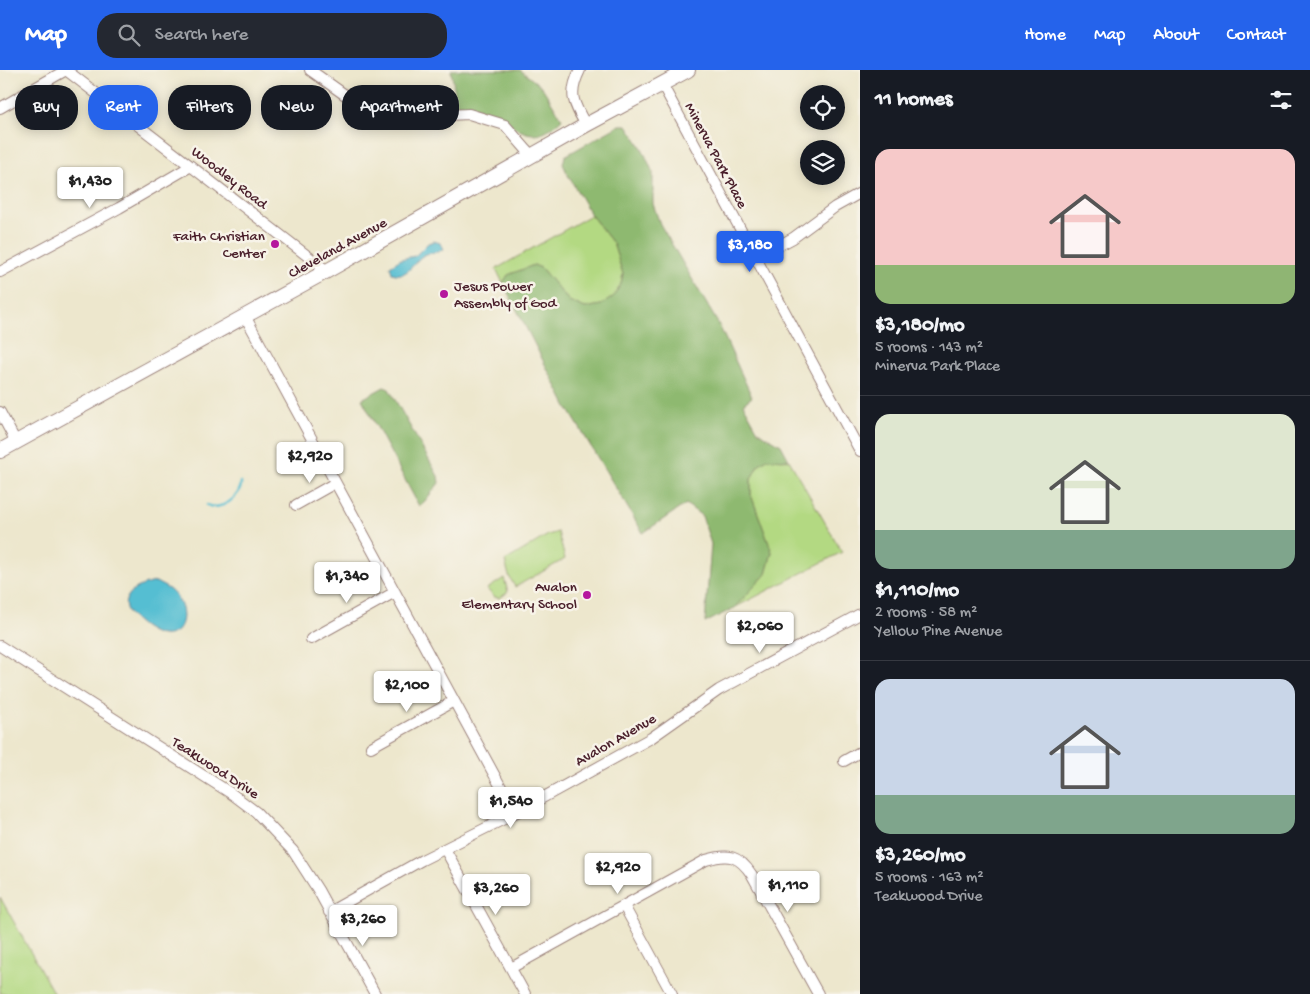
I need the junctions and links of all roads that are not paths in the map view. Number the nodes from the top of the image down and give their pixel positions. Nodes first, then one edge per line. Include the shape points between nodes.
1 (66, 70) edge
2 (310, 70) edge
3 (580, 70) edge
4 (688, 70) edge
5 (662, 84) junction
6 (0, 108) edge
7 (586, 125) junction
8 (531, 155) junction
9 (191, 166) junction
10 (859, 197) edge
11 (756, 258) junction
12 (327, 271) junction
13 (0, 272) edge
14 (245, 316) junction
15 (0, 412) edge
16 (16, 442) junction
17 (0, 451) edge
18 (860, 451) edge
19 (335, 483) junction
20 (296, 506) dead end
21 (395, 592) junction
22 (860, 614) edge
23 (311, 639) dead end
24 (0, 646) edge
25 (454, 701) junction
26 (371, 746) dead end
27 (860, 752) edge
28 (844, 761) dead end
29 (515, 813) junction
30 (445, 849) junction
31 (624, 906) junction
32 (329, 912) junction
33 (511, 968) junction
34 (375, 994) edge
35 (525, 994) edge
36 (672, 994) edge
37 (818, 994) edge

1 - 6 street
1 - 9 street, Woodley Road
2 - 8 street via 348,97 374,109 427,116 469,114 505,125
3 - 7 street via 572,94
4 - 5 main road, Cleveland Avenue
5 - 7 main road, Cleveland Avenue
5 - 11 street, Minerva Park Place
7 - 8 main road, Cleveland Avenue
8 - 12 main road, Cleveland Avenue
9 - 12 street, Woodley Road
9 - 13 street
10 - 11 street via 835,207 793,238
11 - 18 street, Minerva Park Place
12 - 14 main road, Cleveland Avenue
14 - 16 main road, Cleveland Avenue
14 - 19 street
15 - 16 street
16 - 17 main road, Cleveland Avenue
19 - 20 street
19 - 21 street
21 - 23 street
21 - 25 street
22 - 29 street, Avalon Avenue via 719,690 651,738
24 - 32 street, Teakwood Drive via 256,812 294,851
25 - 26 street
25 - 29 street
27 - 28 street
29 - 30 street, Avalon Avenue
30 - 32 street, Avalon Avenue
30 - 33 street
31 - 33 street
31 - 36 street
31 - 37 street via 706,860 733,856 745,863
32 - 34 street, Teakwood Drive
33 - 35 street

